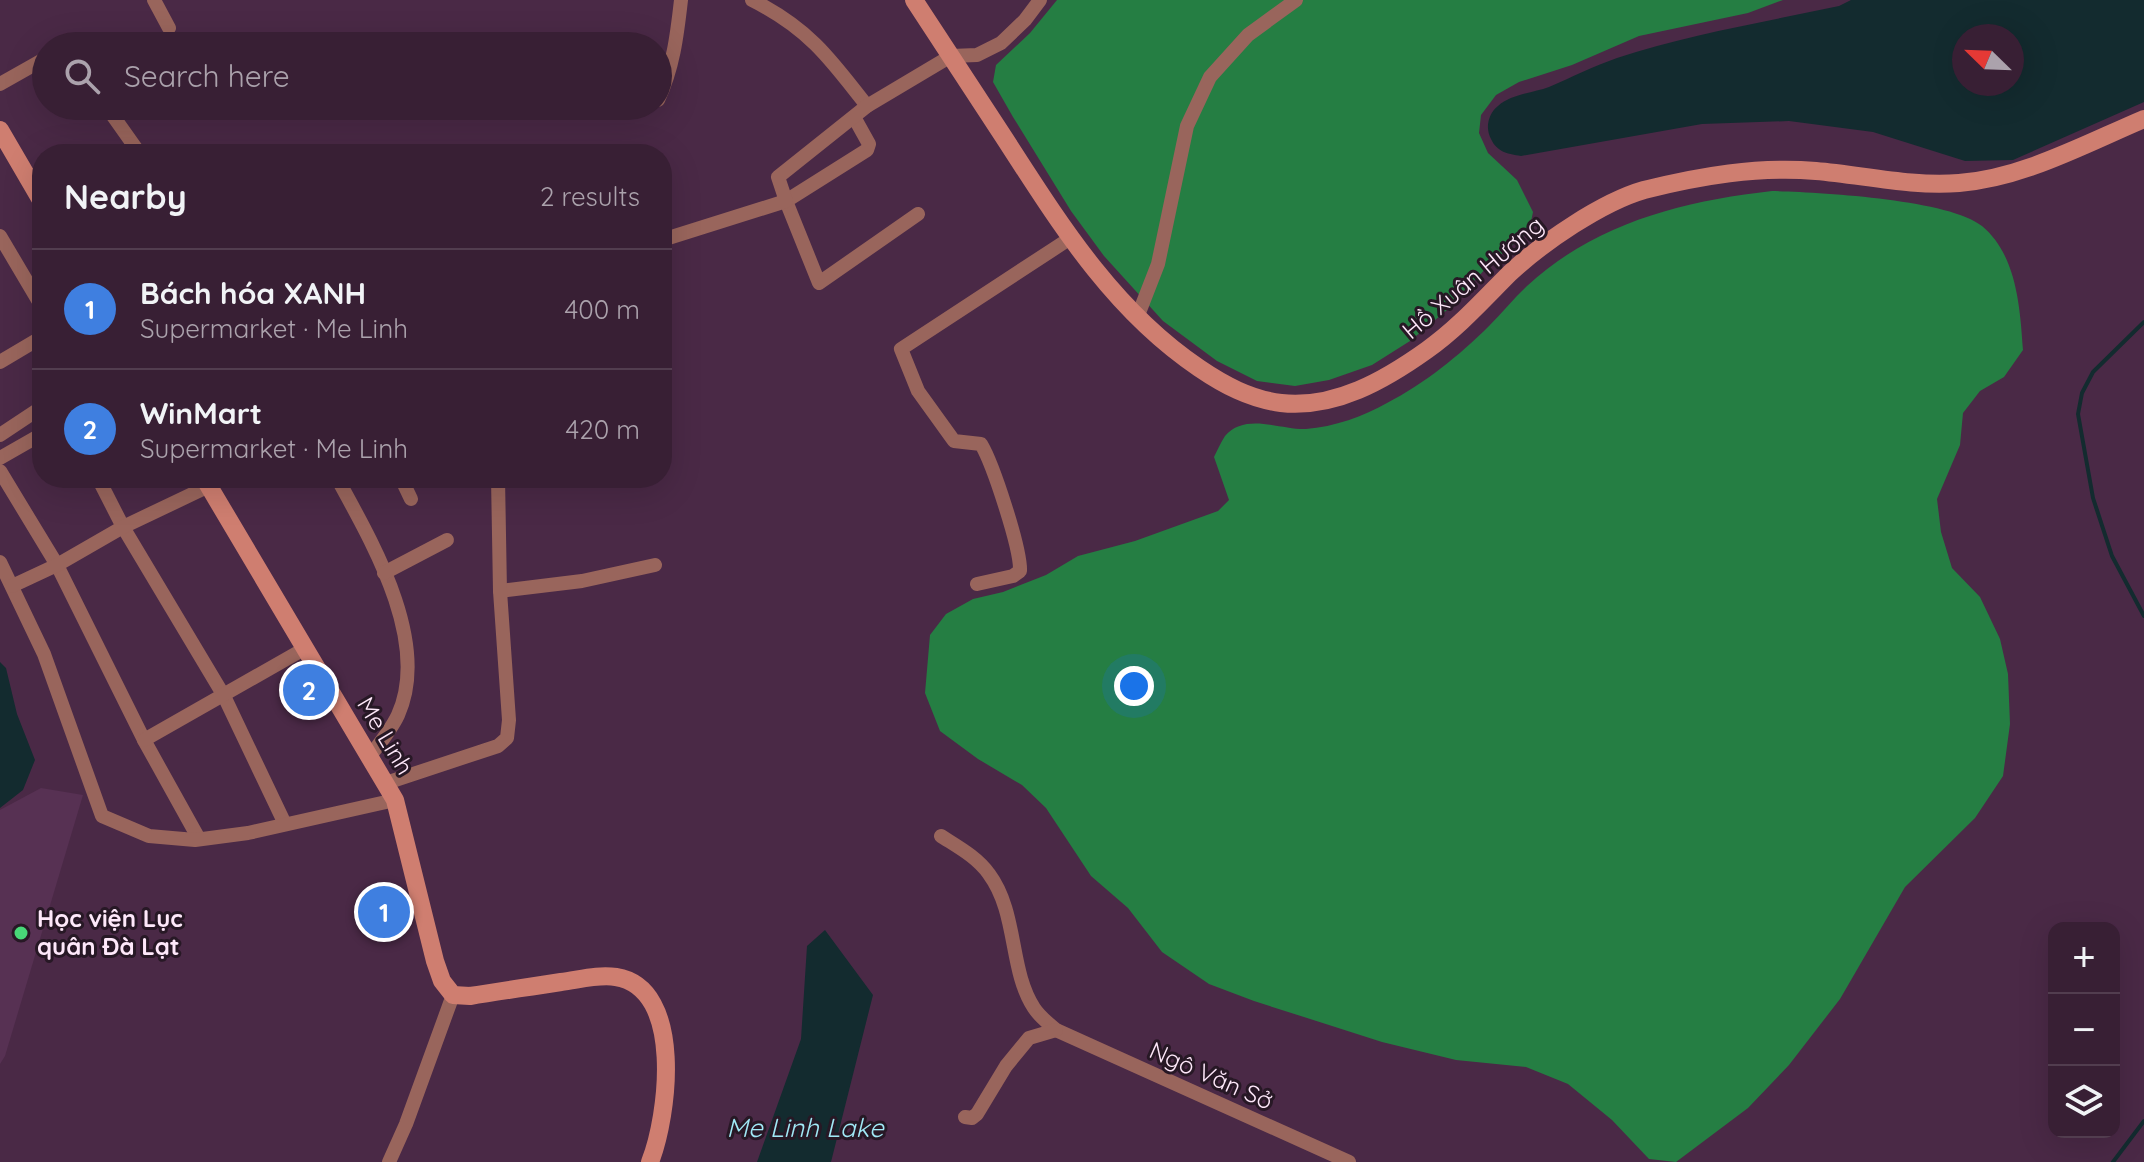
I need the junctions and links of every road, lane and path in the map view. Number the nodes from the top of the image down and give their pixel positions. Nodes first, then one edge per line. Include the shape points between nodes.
1 (154, 0) edge
2 (681, 0) edge
3 (752, 0) edge
4 (914, 0) edge
5 (1040, 0) edge
6 (1296, 0) edge
7 (169, 28) dead end
8 (951, 56) junction
9 (672, 63) edge
10 (32, 66) edge
11 (0, 84) edge
12 (867, 106) junction
13 (854, 117) junction
14 (2144, 119) edge
15 (116, 120) edge
16 (0, 130) edge
17 (133, 144) edge
18 (5, 151) edge
19 (32, 188) edge
20 (786, 201) junction
21 (918, 214) dead end
22 (0, 236) edge
23 (672, 237) edge
24 (1069, 239) junction
25 (32, 290) edge
26 (1137, 318) junction
27 (32, 343) edge
28 (0, 362) edge
29 (32, 414) edge
30 (0, 435) edge
31 (32, 440) edge
32 (0, 458) edge
33 (0, 471) edge
34 (103, 488) edge
35 (195, 488) edge
36 (210, 488) edge
37 (342, 488) edge
38 (406, 488) edge
39 (498, 488) edge
40 (411, 499) dead end
41 (123, 527) junction
42 (447, 540) dead end
43 (0, 562) edge
44 (57, 565) junction
45 (655, 565) dead end
46 (384, 573) junction
47 (977, 584) dead end
48 (12, 586) junction
49 (500, 591) junction
50 (304, 649) junction
51 (224, 696) junction
52 (144, 740) junction
53 (370, 756) junction
54 (386, 783) junction
55 (395, 800) junction
56 (285, 824) junction
57 (941, 836) dead end
58 (199, 839) junction
59 (453, 995) junction
60 (1056, 1030) junction
61 (965, 1117) dead end
62 (389, 1162) edge
63 (650, 1162) edge
64 (1349, 1162) edge

1 - 7 street
2 - 9 street
3 - 12 street via 816,43
4 - 8 main road, Hồ Xuân Hương
5 - 8 street via 1001,43 977,55
6 - 26 street via 1248,35 1210,77 1187,126 1158,264
8 - 12 street
8 - 24 main road, Hồ Xuân Hương
10 - 11 street
12 - 13 street
13 - 20 street via 778,177
13 - 20 street via 869,144 867,150
14 - 26 main road, Hồ Xuân Hương via 1995,178 1922,183 1811,171 1730,172 1640,191 1586,216 1514,270 1451,333 1401,369 1354,392 1316,402 1248,396 1183,357
15 - 17 street
16 - 18 main road
18 - 19 main road
20 - 21 street via 819,283
20 - 23 street
22 - 25 street
24 - 26 main road, Hồ Xuân Hương
24 - 47 street via 901,349 918,391 954,441 981,444 996,479 1020,571
27 - 28 street
29 - 30 street
31 - 32 street
33 - 44 street
34 - 41 street
35 - 41 street
36 - 50 main road, Me Linh
37 - 46 street
38 - 40 street
39 - 49 street
41 - 44 street
41 - 51 street
42 - 46 street
43 - 48 street
44 - 48 street
44 - 52 street
45 - 49 street
46 - 53 street via 404,628 408,670 399,714
48 - 58 street via 44,654 102,816 149,836
49 - 54 street via 509,720 504,743
50 - 51 street
50 - 53 main road, Me Linh
51 - 52 street
51 - 56 street
52 - 58 street
53 - 54 main road, Me Linh
54 - 55 main road, Me Linh
55 - 56 street
55 - 59 main road, Me Linh via 435,961
56 - 58 street
57 - 60 street, Ngô Văn Sở via 992,877 1004,902 1026,992
59 - 62 street
59 - 63 main road via 596,977 617,977 640,990 660,1023 665,1045 663,1116
60 - 61 street via 1029,1038 977,1114
60 - 64 street, Ngô Văn Sở

